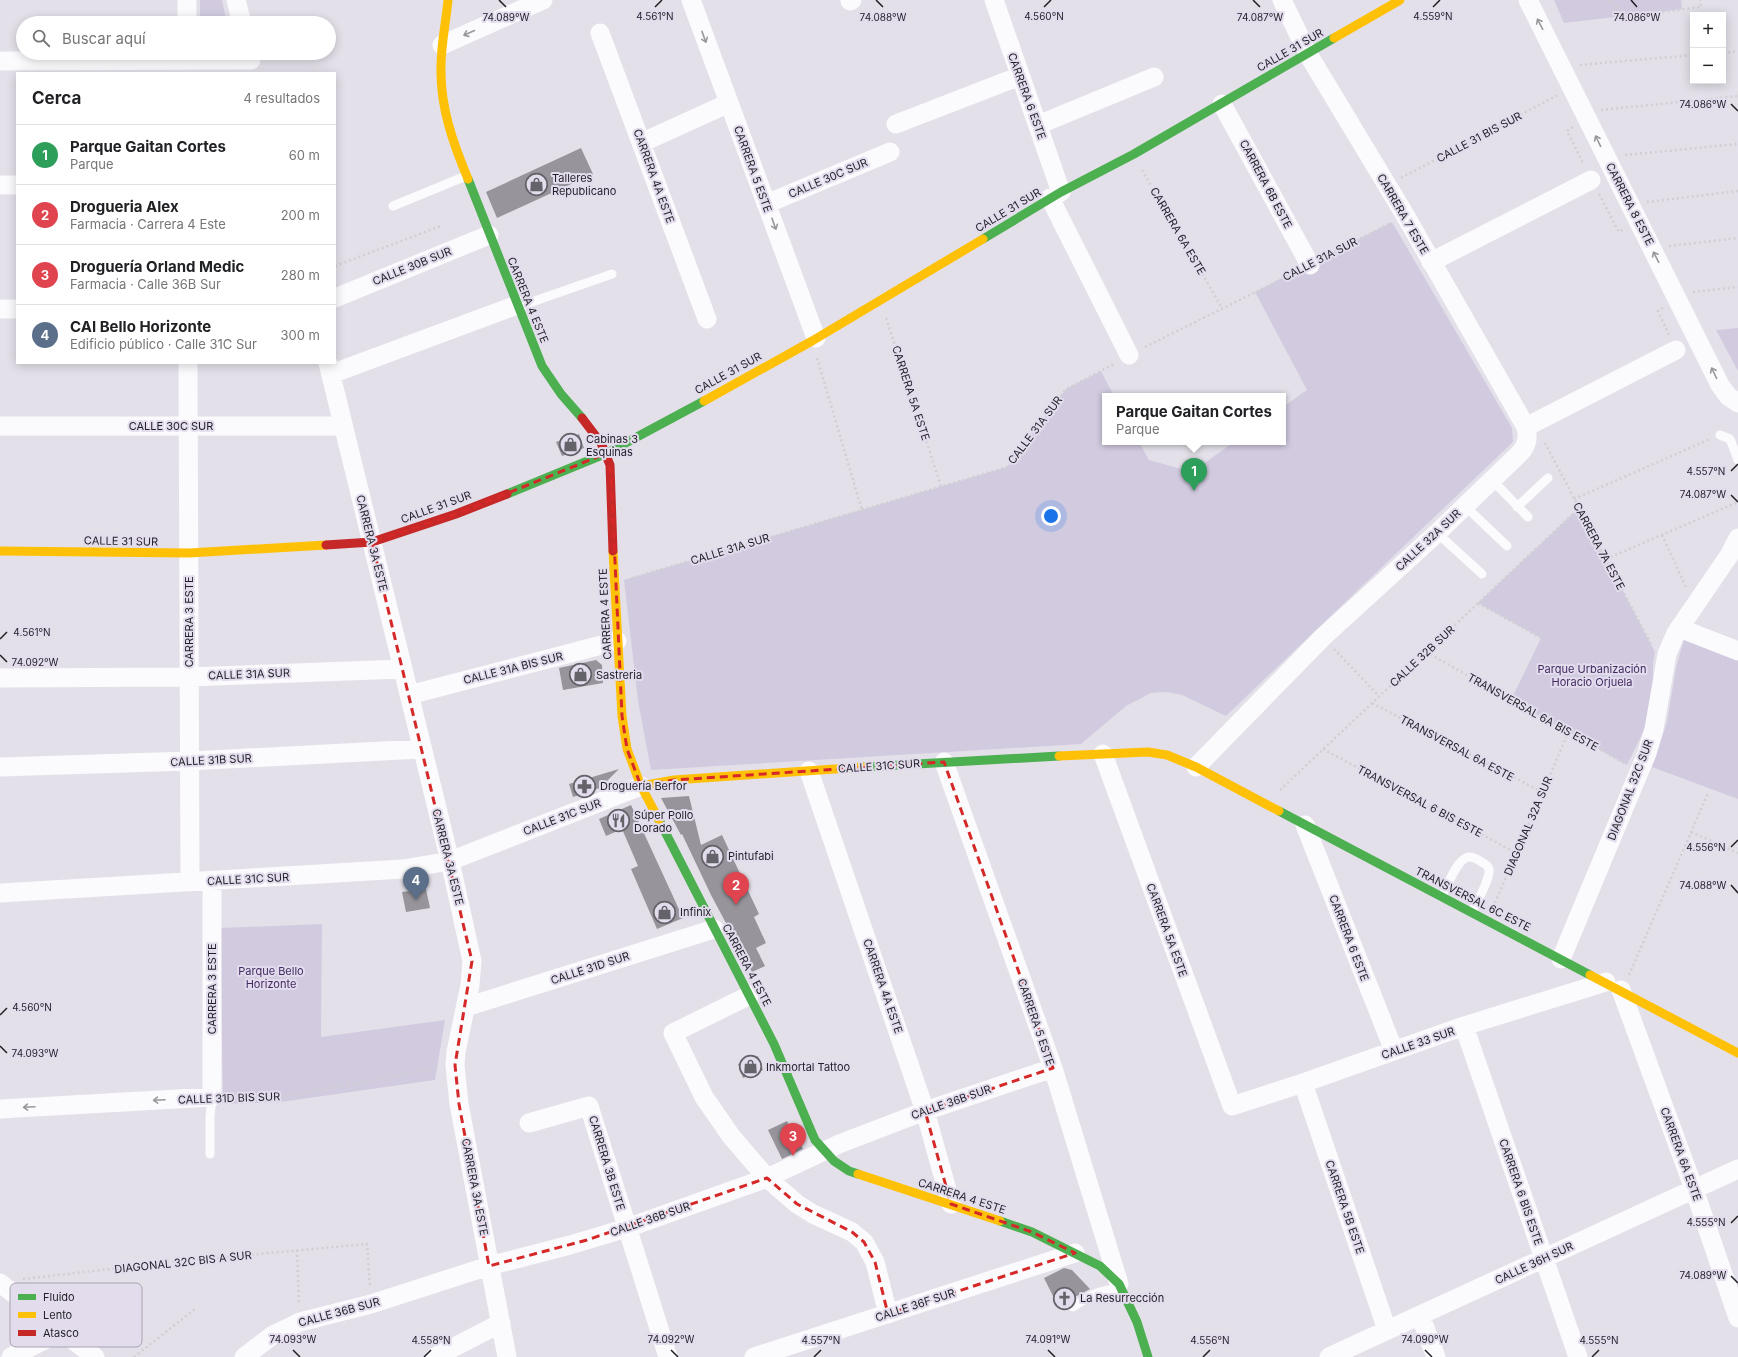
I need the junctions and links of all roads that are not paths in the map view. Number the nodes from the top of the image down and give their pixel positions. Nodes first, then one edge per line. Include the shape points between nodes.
1 (187, 0) edge
2 (236, 0) edge
3 (448, 0) edge
4 (543, 0) edge
5 (690, 0) edge
6 (994, 0) edge
7 (1282, 0) edge
8 (1400, 0) edge
9 (1528, 0) edge
10 (187, 16) edge
11 (240, 16) edge
12 (600, 33) dead end
13 (442, 45) junction
14 (1308, 54) junction
15 (0, 61) edge
16 (187, 62) edge
17 (251, 62) edge
18 (1020, 76) junction
19 (1154, 77) dead end
20 (729, 104) junction
21 (1222, 104) junction
22 (896, 124) dead end
23 (1038, 125) junction
24 (641, 143) junction
25 (890, 152) dead end
26 (466, 176) junction
27 (1591, 180) dead end
28 (0, 185) edge
29 (16, 185) edge
30 (1056, 195) junction
31 (766, 204) junction
32 (393, 206) dead end
33 (489, 235) junction
34 (1431, 262) junction
35 (1310, 265) road end
36 (612, 274) dead end
37 (336, 298) edge
38 (517, 305) junction
39 (0, 309) edge
40 (16, 309) edge
41 (707, 319) dead end
42 (814, 339) junction
43 (1676, 350) dead end
44 (1129, 355) road end
45 (188, 364) edge
46 (329, 369) edge
47 (1738, 403) edge
48 (1530, 425) junction
49 (0, 426) edge
50 (188, 426) junction
51 (343, 426) junction
52 (1720, 435) road end
53 (606, 453) junction
54 (1738, 460) edge
55 (1548, 478) dead end
56 (1492, 480) junction
57 (1465, 506) junction
58 (1517, 507) junction
59 (1528, 517) dead end
60 (1437, 533) junction
61 (1738, 538) edge
62 (372, 542) junction
63 (1507, 546) dead end
64 (0, 551) edge
65 (189, 553) junction
66 (1482, 574) dead end
67 (1679, 628) junction
68 (617, 641) junction
69 (1738, 651) edge
70 (402, 669) junction
71 (189, 677) junction
72 (0, 678) edge
73 (409, 695) junction
74 (421, 749) junction
75 (1103, 754) junction
76 (189, 761) junction
77 (944, 762) junction
78 (0, 767) edge
79 (1196, 767) junction
80 (809, 771) junction
81 (641, 786) junction
82 (1305, 825) junction
83 (450, 861) junction
84 (212, 881) junction
85 (190, 882) junction
86 (0, 893) edge
87 (1442, 897) junction
88 (1472, 912) junction
89 (714, 929) junction
90 (1561, 959) junction
91 (1614, 986) junction
92 (750, 995) junction
93 (466, 1007) junction
94 (1464, 1026) junction
95 (1394, 1051) junction
96 (1738, 1053) edge
97 (1053, 1068) junction
98 (1303, 1083) junction
99 (212, 1097) junction
100 (1232, 1106) joint
101 (0, 1109) edge
102 (926, 1110) junction
103 (529, 1123) dead end
104 (823, 1151) junction
105 (210, 1154) dead end
106 (1738, 1169) edge
107 (767, 1178) junction
108 (1694, 1189) junction
109 (951, 1204) junction
110 (627, 1228) junction
111 (1075, 1252) junction
112 (1544, 1259) junction
113 (489, 1266) junction
114 (1121, 1287) junction
115 (1073, 1307) dead end
116 (888, 1314) junction
117 (1420, 1315) junction
118 (1738, 1318) edge
119 (501, 1323) junction
120 (1387, 1330) junction
121 (31, 1347) edge
122 (82, 1347) edge
123 (11, 1357) edge
124 (95, 1357) edge
125 (244, 1357) edge
126 (435, 1357) edge
127 (507, 1357) edge
128 (668, 1357) edge
129 (754, 1357) edge
130 (1148, 1357) edge
131 (1329, 1357) edge
132 (1436, 1357) edge
133 (1578, 1357) edge

1 - 10 street
2 - 11 street
3 - 13 street, CARRERA 4 ESTE
4 -> 13 street
5 -> 20 street, CARRERA 5 ESTE
6 - 18 street, CARRERA 6 ESTE
7 - 14 street, CARRERA 7 ESTE
8 - 14 street, CALLE 31 SUR
47 -> 9 street, CARRERA 8 ESTE via 1728,396 1720,385
12 - 24 street, CARRERA 4A ESTE
13 - 26 street, CARRERA 4 ESTE via 440,77 446,120
14 - 21 street, CALLE 31 SUR
14 - 34 street, CARRERA 7 ESTE
15 - 16 street
16 - 17 street
18 - 22 street
18 - 23 street, CARRERA 6 ESTE
19 - 23 street
20 - 24 street
20 - 31 street, CARRERA 5 ESTE
21 - 30 street, CALLE 31 SUR
21 - 35 street, CARRERA 6B ESTE
23 - 30 street, CARRERA 6 ESTE
24 - 41 street, CARRERA 4A ESTE
25 - 31 street, CALLE 30C SUR
26 - 32 lane
26 - 33 street, CARRERA 4 ESTE
27 - 34 street
28 - 29 street
30 - 42 street, CALLE 31 SUR
30 - 44 street, CARRERA 6 ESTE
31 -> 42 street, CARRERA 5 ESTE
33 - 37 street, CALLE 30B SUR
33 - 38 street, CARRERA 4 ESTE
34 - 48 street, CARRERA 7 ESTE
36 - 38 lane
38 - 46 street
38 - 53 street, CARRERA 4 ESTE via 534,350 551,381 593,430
39 - 40 street
42 - 53 street, CALLE 31 SUR
43 - 48 street
45 - 50 street, CARRERA 3 ESTE
46 - 51 street, CARRERA 3A ESTE
48 - 56 street, CALLE 32A SUR via 1524,448
49 - 50 street, CALLE 30C SUR
50 - 51 street, CALLE 30C SUR
50 - 65 street, CARRERA 3 ESTE
51 - 62 street, CARRERA 3A ESTE
52 - 54 lane via 1730,439
53 - 62 street, CALLE 31 SUR via 456,514
53 - 68 street, CARRERA 4 ESTE via 611,474
55 - 58 lane
56 - 57 street, CALLE 32A SUR
56 - 58 lane
57 - 60 street, CALLE 32A SUR
57 - 63 lane
58 - 59 lane
60 - 66 lane
60 - 79 street, CALLE 32A SUR via 1323,638
61 - 67 street, DIAGONAL 32C SUR via 1730,554
62 - 65 street, CALLE 31 SUR
62 - 70 street, CARRERA 3A ESTE
64 - 65 street, CALLE 31 SUR
65 - 71 street, CARRERA 3 ESTE
67 - 69 street
67 - 90 street, DIAGONAL 32C SUR via 1667,654 1654,729 1640,772
68 - 73 street, CALLE 31A BIS SUR
68 - 81 street, CARRERA 4 ESTE via 624,732 631,761
70 - 71 street, CALLE 31A SUR
70 - 73 street, CARRERA 3A ESTE
71 - 72 street, CALLE 31A SUR
71 - 76 street, CARRERA 3 ESTE
73 - 74 street, CARRERA 3A ESTE
74 - 76 street, CALLE 31B SUR
74 - 83 street, CARRERA 3A ESTE
75 - 77 street, CALLE 31C SUR
75 - 79 street, CALLE 31C SUR via 1163,753
75 - 100 street, CARRERA 5A ESTE
76 - 78 street, CALLE 31B SUR
76 - 85 street, CARRERA 3 ESTE
77 - 80 street, CALLE 31C SUR
77 - 97 street, CARRERA 5 ESTE
79 - 82 street, TRANSVERSAL 6C ESTE
80 - 81 street, CALLE 31C SUR via 674,780
80 - 102 street, CARRERA 4A ESTE
81 - 83 street, CALLE 31C SUR
81 - 89 street, CARRERA 4 ESTE
82 - 87 street, TRANSVERSAL 6C ESTE
82 - 95 street, CARRERA 6 ESTE
83 - 84 street, CALLE 31C SUR via 403,869
83 - 93 street, CARRERA 3A ESTE via 472,960
84 - 85 street, CALLE 31C SUR
84 - 99 street, CARRERA 3 ESTE
85 - 86 street, CALLE 31C SUR
87 - 88 street, TRANSVERSAL 6C ESTE
87 - 88 lane via 1459,863 1470,857 1478,860 1490,870
88 - 90 street, TRANSVERSAL 6C ESTE
89 - 92 street, CARRERA 4 ESTE
89 - 93 street, CALLE 31D SUR
90 - 91 street, TRANSVERSAL 6C ESTE
91 - 94 street, CALLE 33 SUR
91 - 96 street, TRANSVERSAL 6C ESTE
91 - 108 street, CARRERA 6A ESTE
92 - 104 street, CARRERA 4 ESTE via 812,1134
92 - 107 street via 673,1033 704,1097 731,1136
93 - 113 street, CARRERA 3A ESTE via 455,1065 459,1104
94 - 95 street, CALLE 33 SUR
94 - 112 street, CARRERA 6 BIS ESTE
95 - 98 street, CALLE 33 SUR
97 - 102 street, CALLE 36B SUR
97 - 114 street, CARRERA 5 ESTE
98 - 100 street, CALLE 33 SUR
98 - 120 street, CARRERA 5B ESTE
99 -> 101 street, CALLE 31D BIS SUR
99 - 105 lane
102 - 104 street, CALLE 36B SUR
102 - 109 street, CARRERA 4A ESTE
103 - 110 street, CARRERA 3B ESTE via 589,1106
104 - 107 street, CALLE 36B SUR
104 - 109 street, CARRERA 4 ESTE via 849,1171
106 - 108 street, CALLE 36H SUR
107 - 110 street, CALLE 36B SUR
107 - 116 street via 797,1204 852,1232 864,1242 875,1262
108 - 112 street, CALLE 36H SUR
108 - 118 street, CARRERA 6A ESTE
109 - 111 street, CARRERA 4 ESTE via 1032,1232
110 - 113 street, CALLE 36B SUR
110 - 128 street, CARRERA 3B ESTE
111 - 114 street, CARRERA 4 ESTE via 1100,1266
111 - 116 street, CALLE 36F SUR
112 - 117 street, CALLE 36H SUR
112 - 133 street, CARRERA 6 BIS ESTE
113 - 119 street, CARRERA 3A ESTE
113 - 125 street, CALLE 36B SUR via 371,1304 300,1322 272,1335
114 - 115 lane via 1093,1294
114 - 130 street, CARRERA 4 ESTE via 1137,1322
116 - 129 street, CALLE 36F SUR
117 - 120 street, CALLE 36H SUR
117 - 132 street
119 - 126 street
119 - 127 street, CARRERA 3A ESTE
120 - 131 street, CALLE 36H SUR
121 - 123 street
122 - 124 street

